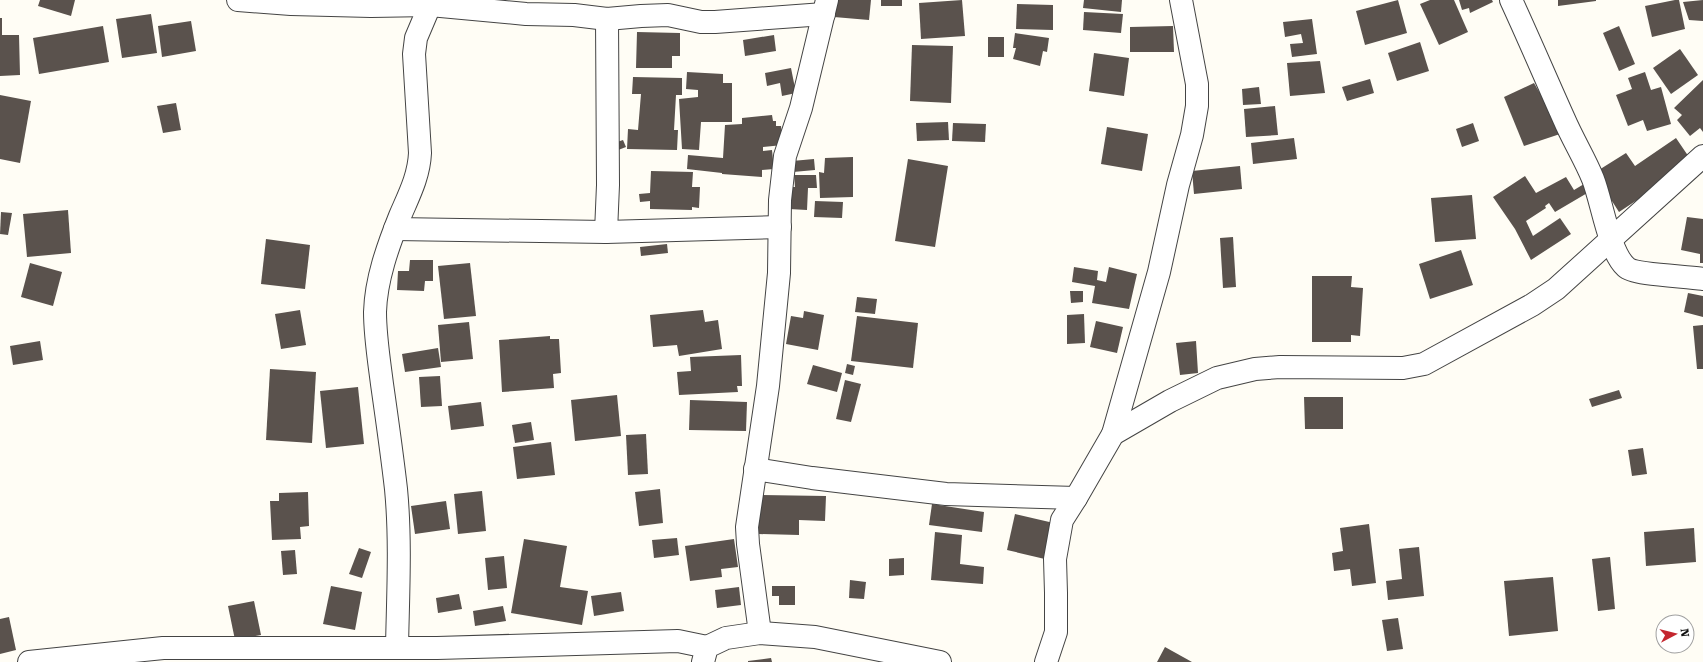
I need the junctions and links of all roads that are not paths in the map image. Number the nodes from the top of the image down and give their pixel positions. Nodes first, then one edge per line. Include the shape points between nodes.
1 (238, 0) edge
2 (1181, 0) edge
3 (1511, 0) edge
4 (430, 5) junction
5 (825, 7) edge
6 (607, 19) junction
7 (1703, 156) edge
8 (780, 227) junction
9 (395, 229) junction
10 (606, 232) junction
11 (1611, 238) junction
12 (1703, 279) edge
13 (1113, 434) junction
14 (755, 469) junction
15 (1076, 498) junction
16 (760, 633) junction
17 (397, 647) junction
18 (705, 654) edge
19 (29, 662) edge
20 (940, 662) edge
21 (1046, 662) edge

1 - 4 street via 363,6
2 - 13 street via 1197,84 1197,106 1159,272
3 - 11 street via 1593,179
4 - 6 street
4 - 9 street via 416,38 414,54 420,164
5 - 6 street via 715,22 701,22 668,15
5 - 8 street via 801,108 785,156
6 - 10 street
7 - 11 street
8 - 10 street
8 - 14 street via 779,273 768,386
9 - 10 street
9 - 17 street via 379,281 375,312 396,490 399,558
11 - 12 street via 1618,256 1626,267 1633,271
11 - 13 street via 1556,289 1532,305 1424,364 1403,368 1255,369 1217,378 1170,401
13 - 15 street
14 - 15 street via 946,494
14 - 16 street via 747,527
15 - 21 street via 1062,520 1055,559 1056,632
16 - 18 street via 726,638
16 - 20 street via 815,637
17 - 18 street via 678,641
17 - 19 street via 163,648

